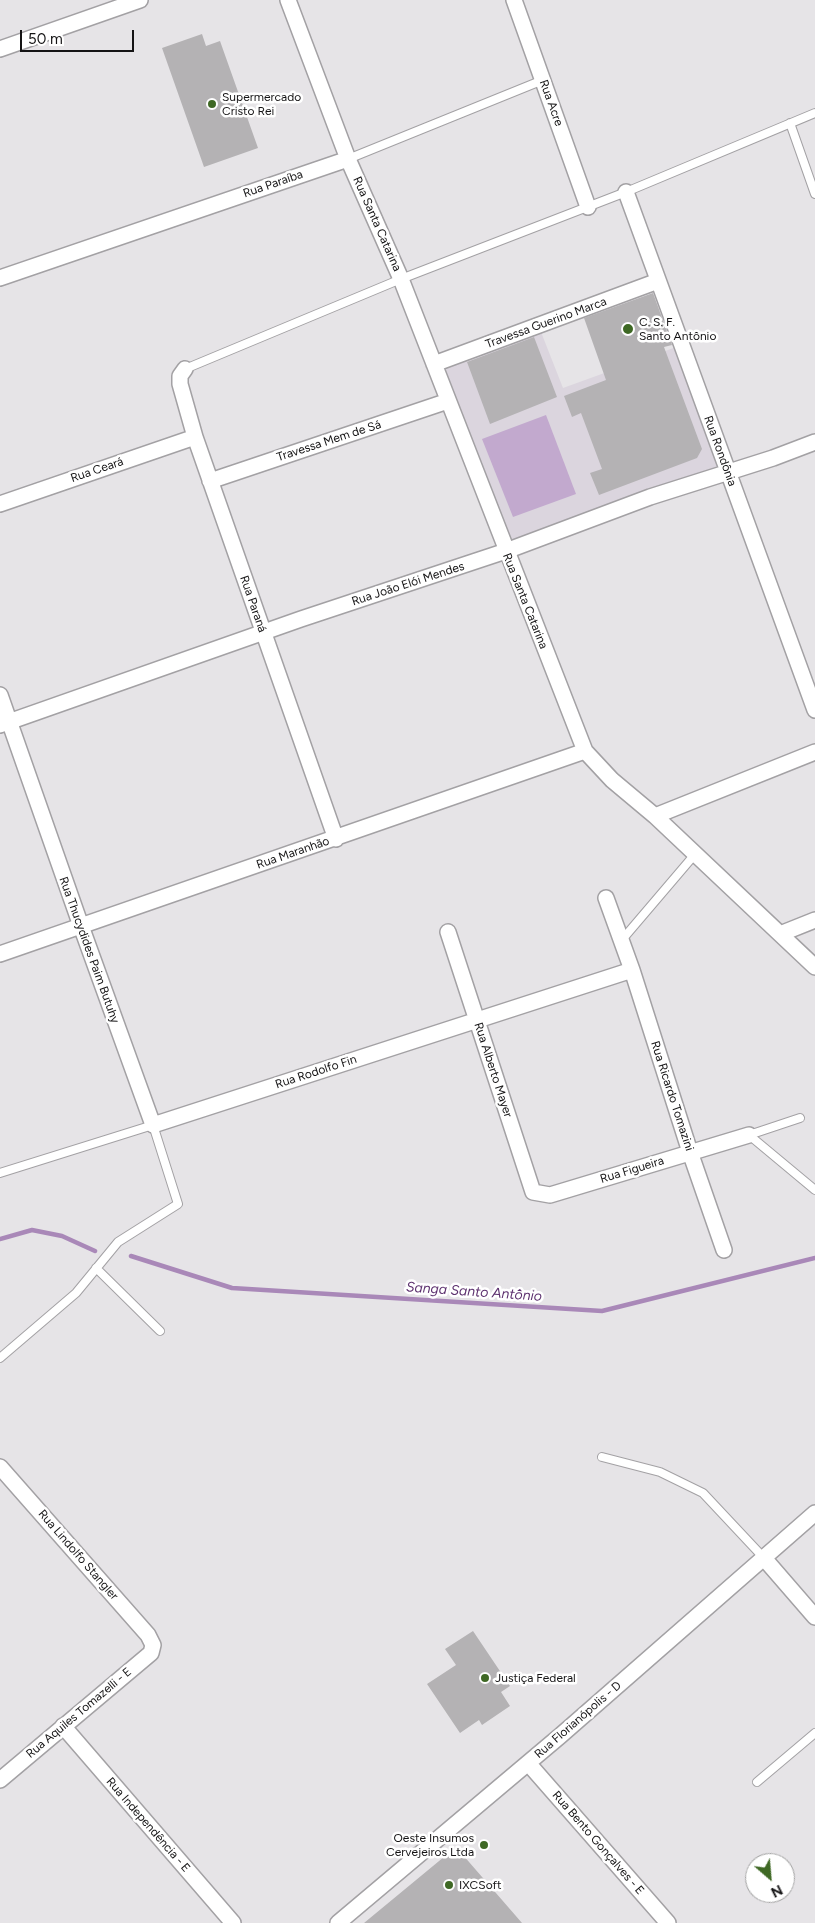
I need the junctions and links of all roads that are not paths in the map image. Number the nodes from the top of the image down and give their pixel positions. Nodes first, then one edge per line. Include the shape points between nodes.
1 (140, 0) edge
2 (288, 0) edge
3 (514, 0) edge
4 (0, 49) edge
5 (543, 80) junction
6 (815, 113) edge
7 (790, 123) junction
8 (348, 159) junction
9 (626, 192) junction
10 (815, 194) edge
11 (588, 207) junction
12 (0, 278) edge
13 (401, 278) junction
14 (658, 281) junction
15 (434, 364) junction
16 (185, 368) joint
17 (448, 401) junction
18 (195, 437) junction
19 (815, 442) edge
20 (728, 472) junction
21 (210, 481) junction
22 (0, 504) edge
23 (506, 551) junction
24 (263, 633) junction
25 (0, 696) edge
26 (815, 710) edge
27 (5, 723) edge
28 (585, 751) junction
29 (815, 752) edge
30 (655, 816) junction
31 (336, 838) junction
32 (696, 853) junction
33 (606, 898) dead end
34 (815, 920) edge
35 (80, 926) junction
36 (448, 932) dead end
37 (780, 934) junction
38 (621, 941) junction
39 (0, 954) edge
40 (815, 967) edge
41 (632, 970) junction
42 (477, 1020) junction
43 (800, 1118) dead end
44 (153, 1125) junction
45 (749, 1135) junction
46 (690, 1152) junction
47 (0, 1173) edge
48 (815, 1190) edge
49 (550, 1195) joint
50 (724, 1250) dead end
51 (96, 1268) junction
52 (160, 1331) dead end
53 (0, 1358) edge
54 (602, 1457) dead end
55 (0, 1467) edge
56 (815, 1513) edge
57 (763, 1557) junction
58 (815, 1617) edge
59 (153, 1644) joint
60 (63, 1726) junction
61 (815, 1733) edge
62 (528, 1763) junction
63 (0, 1780) edge
64 (757, 1782) dead end
65 (233, 1923) edge
66 (338, 1923) edge
67 (668, 1923) edge

1 - 4 street
2 - 8 street, Rua Santa Catarina
3 - 5 street, Rua Acre
5 - 8 lane, Rua Paraíba
5 - 11 street, Rua Acre
6 - 7 lane
7 - 9 lane
7 - 10 lane
8 - 12 street, Rua Paraíba
8 - 13 street, Rua Santa Catarina
9 - 11 lane
9 - 14 street, Rua Rondônia
11 - 13 lane
13 - 15 street, Rua Santa Catarina
13 - 16 lane
14 - 15 street, Travessa Guerino Marca
14 - 20 street, Rua Rondônia
15 - 17 street, Rua Santa Catarina
16 - 18 street, Rua Paraná via 180,384
17 - 21 street, Travessa Mem de Sá
17 - 23 street, Rua Santa Catarina
18 - 21 street, Rua Paraná
18 - 22 street, Rua Ceará
19 - 20 street, Rua João Elói Mendes
20 - 23 street, Rua João Elói Mendes via 650,497
20 - 26 street, Rua Rondônia
21 - 24 street, Rua Paraná
23 - 24 street, Rua João Elói Mendes
23 - 28 street, Rua Santa Catarina
24 - 27 street, Rua João Elói Mendes
24 - 31 street, Rua Paraná
25 - 27 street, Rua Thucydides Paim Butuhy
27 - 35 street, Rua Thucydides Paim Butuhy
28 - 30 street, Rua Santa Catarina via 612,780
28 - 31 street, Rua Maranhão
29 - 30 street
30 - 32 street, Rua Santa Catarina
31 - 35 street, Rua Maranhão
32 - 37 street, Rua Santa Catarina
32 - 38 lane
33 - 38 street, Rua Ricardo Tomazini
34 - 37 street
35 - 39 street, Rua Maranhão
35 - 44 street, Rua Thucydides Paim Butuhy
36 - 42 street, Rua Alberto Mayer
37 - 40 street, Rua Santa Catarina
38 - 41 street, Rua Ricardo Tomazini
41 - 42 street, Rua Rodolfo Fin
41 - 46 street, Rua Ricardo Tomazini
42 - 44 street, Rua Rodolfo Fin
42 - 49 street, Rua Alberto Mayer via 533,1192
43 - 45 lane, Rua Figueira
44 - 47 lane, Rua Rodolfo Fin
44 - 51 lane, Rua Thucydides Paim Butuhy via 178,1204 118,1242
45 - 46 street, Rua Figueira
45 - 48 lane
46 - 49 street, Rua Figueira
46 - 50 street, Rua Ricardo Tomazini
51 - 52 lane
51 - 53 lane via 76,1293
54 - 57 lane via 660,1472 703,1493
55 - 59 street, Rua Lindolfo Stangler
56 - 57 street, Rua Florianópolis - D
57 - 58 street
57 - 62 street, Rua Florianópolis - D
59 - 60 street, Rua Aquiles Tomazelli - E via 151,1653
60 - 63 street, Rua Aquiles Tomazelli - E
60 - 65 street, Rua Independência - E
61 - 64 lane
62 - 66 street, Rua Florianópolis - D
62 - 67 street, Rua Bento Gonçalves - E

